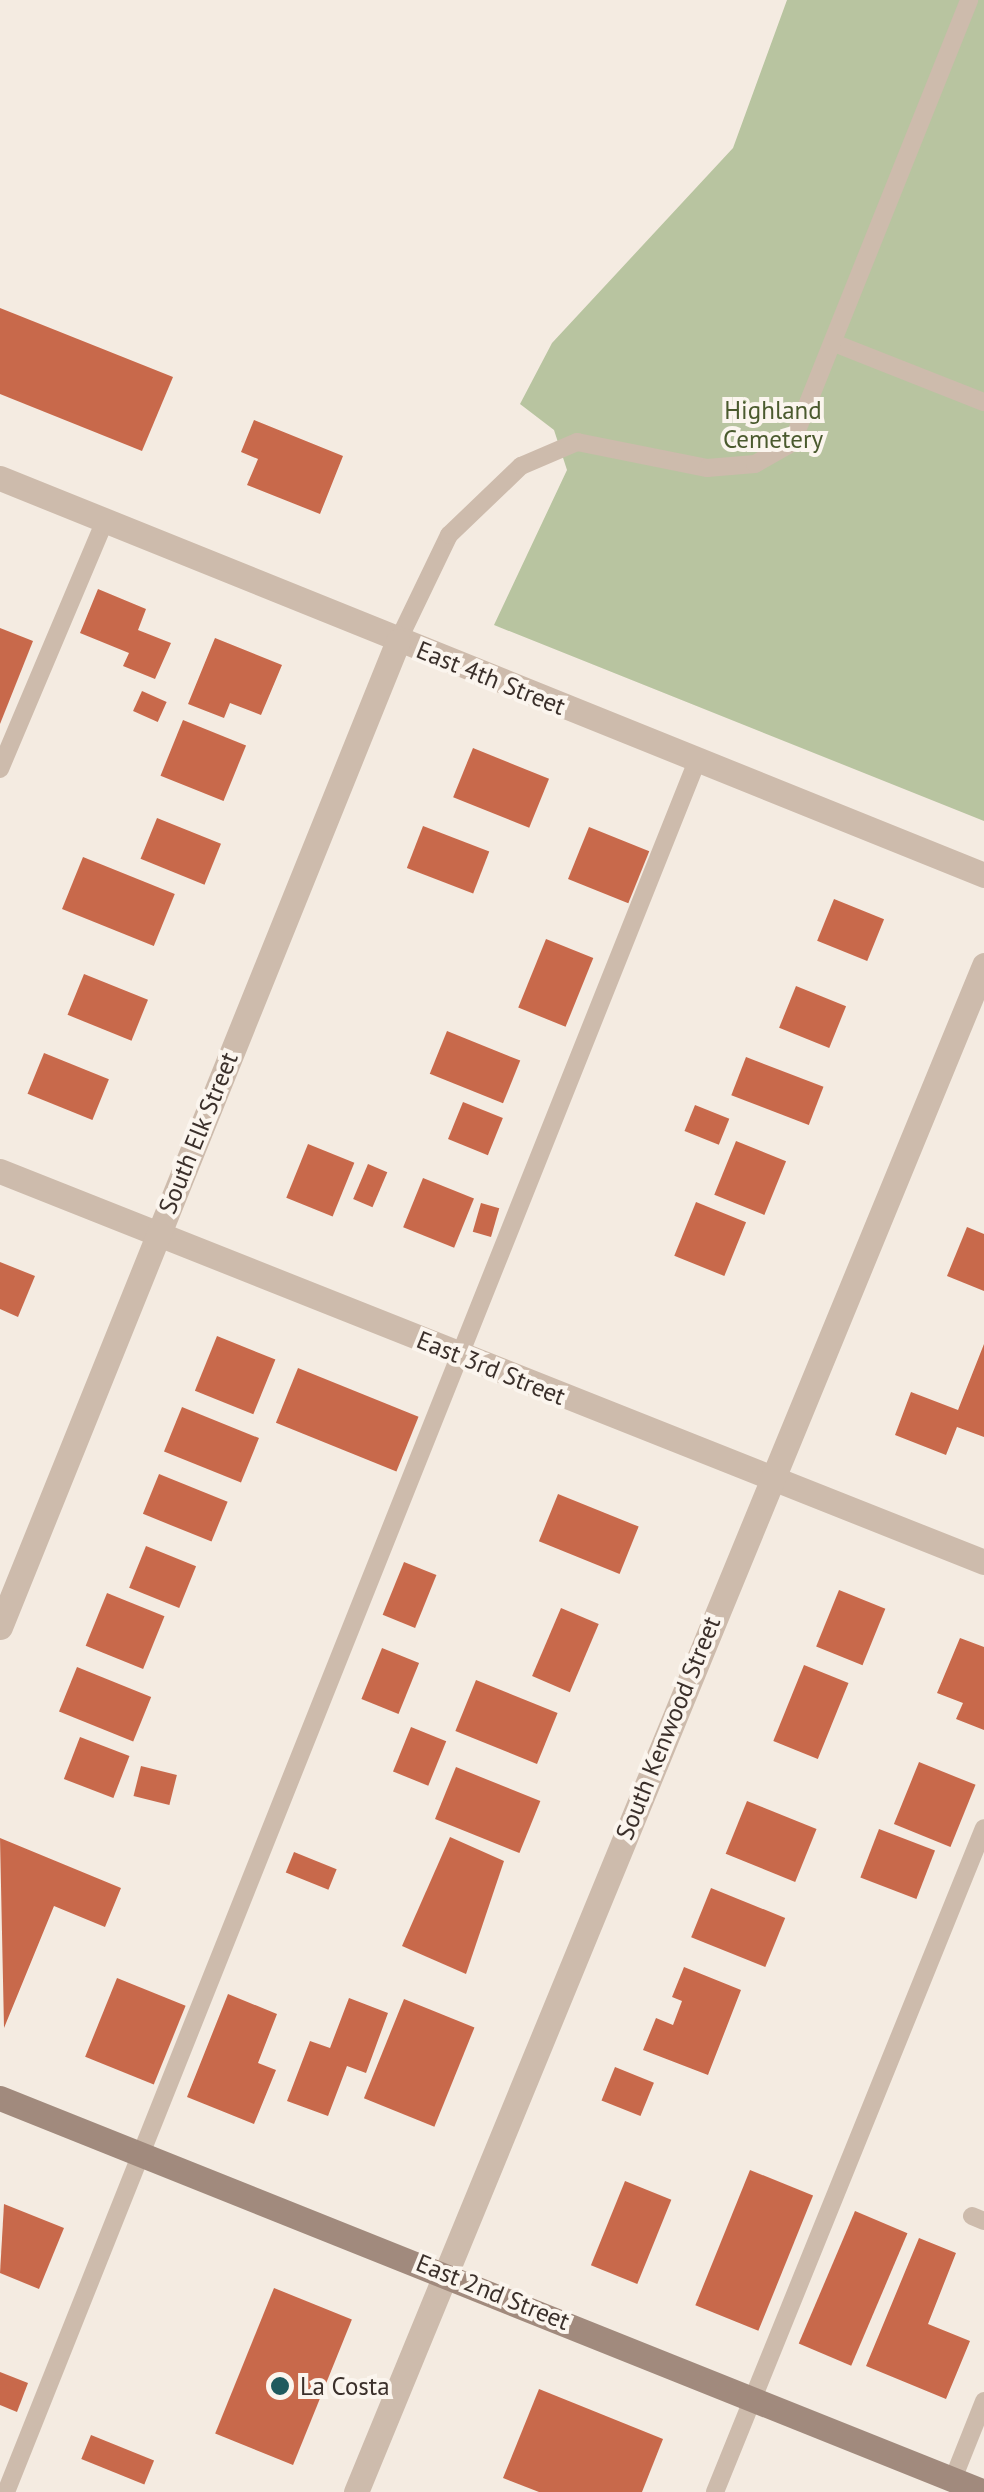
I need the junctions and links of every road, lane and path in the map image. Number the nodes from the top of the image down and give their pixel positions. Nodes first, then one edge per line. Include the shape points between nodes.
1 (969, 0) edge
2 (834, 342) junction
3 (984, 402) edge
4 (0, 478) edge
5 (106, 521) junction
6 (398, 640) junction
7 (698, 761) junction
8 (0, 770) edge
9 (984, 875) edge
10 (984, 965) edge
11 (0, 1171) edge
12 (157, 1235) junction
13 (463, 1357) junction
14 (770, 1479) junction
15 (984, 1562) edge
16 (0, 1626) edge
17 (984, 1828) edge
18 (0, 2098) edge
19 (143, 2154) junction
20 (444, 2272) junction
21 (753, 2398) junction
22 (984, 2401) edge
23 (953, 2479) junction
24 (6, 2492) edge
25 (356, 2492) edge
26 (715, 2492) edge
27 (984, 2492) edge

1 - 2 lane
2 - 3 lane
2 - 6 lane via 792,443 755,464 707,468 577,442 521,466 449,535
4 - 5 street, East 4th Street
5 - 6 street, East 4th Street
5 - 8 lane
6 - 7 street, East 4th Street
6 - 12 street, South Elk Street
7 - 9 street, East 4th Street
7 - 13 lane
10 - 14 street, South Kenwood Street
11 - 12 street, East 3rd Street
12 - 13 street, East 3rd Street
12 - 16 street, South Elk Street
13 - 14 street, East 3rd Street
13 - 19 lane
14 - 15 street, East 3rd Street
14 - 20 street, South Kenwood Street
17 - 21 lane
18 - 19 main road, East 2nd Street
19 - 20 main road, East 2nd Street
19 - 24 lane
20 - 21 main road, East 2nd Street
20 - 25 street, South Kenwood Street
21 - 23 main road, East 2nd Street
21 - 26 lane
22 - 23 lane
23 - 27 main road, East 2nd Street

